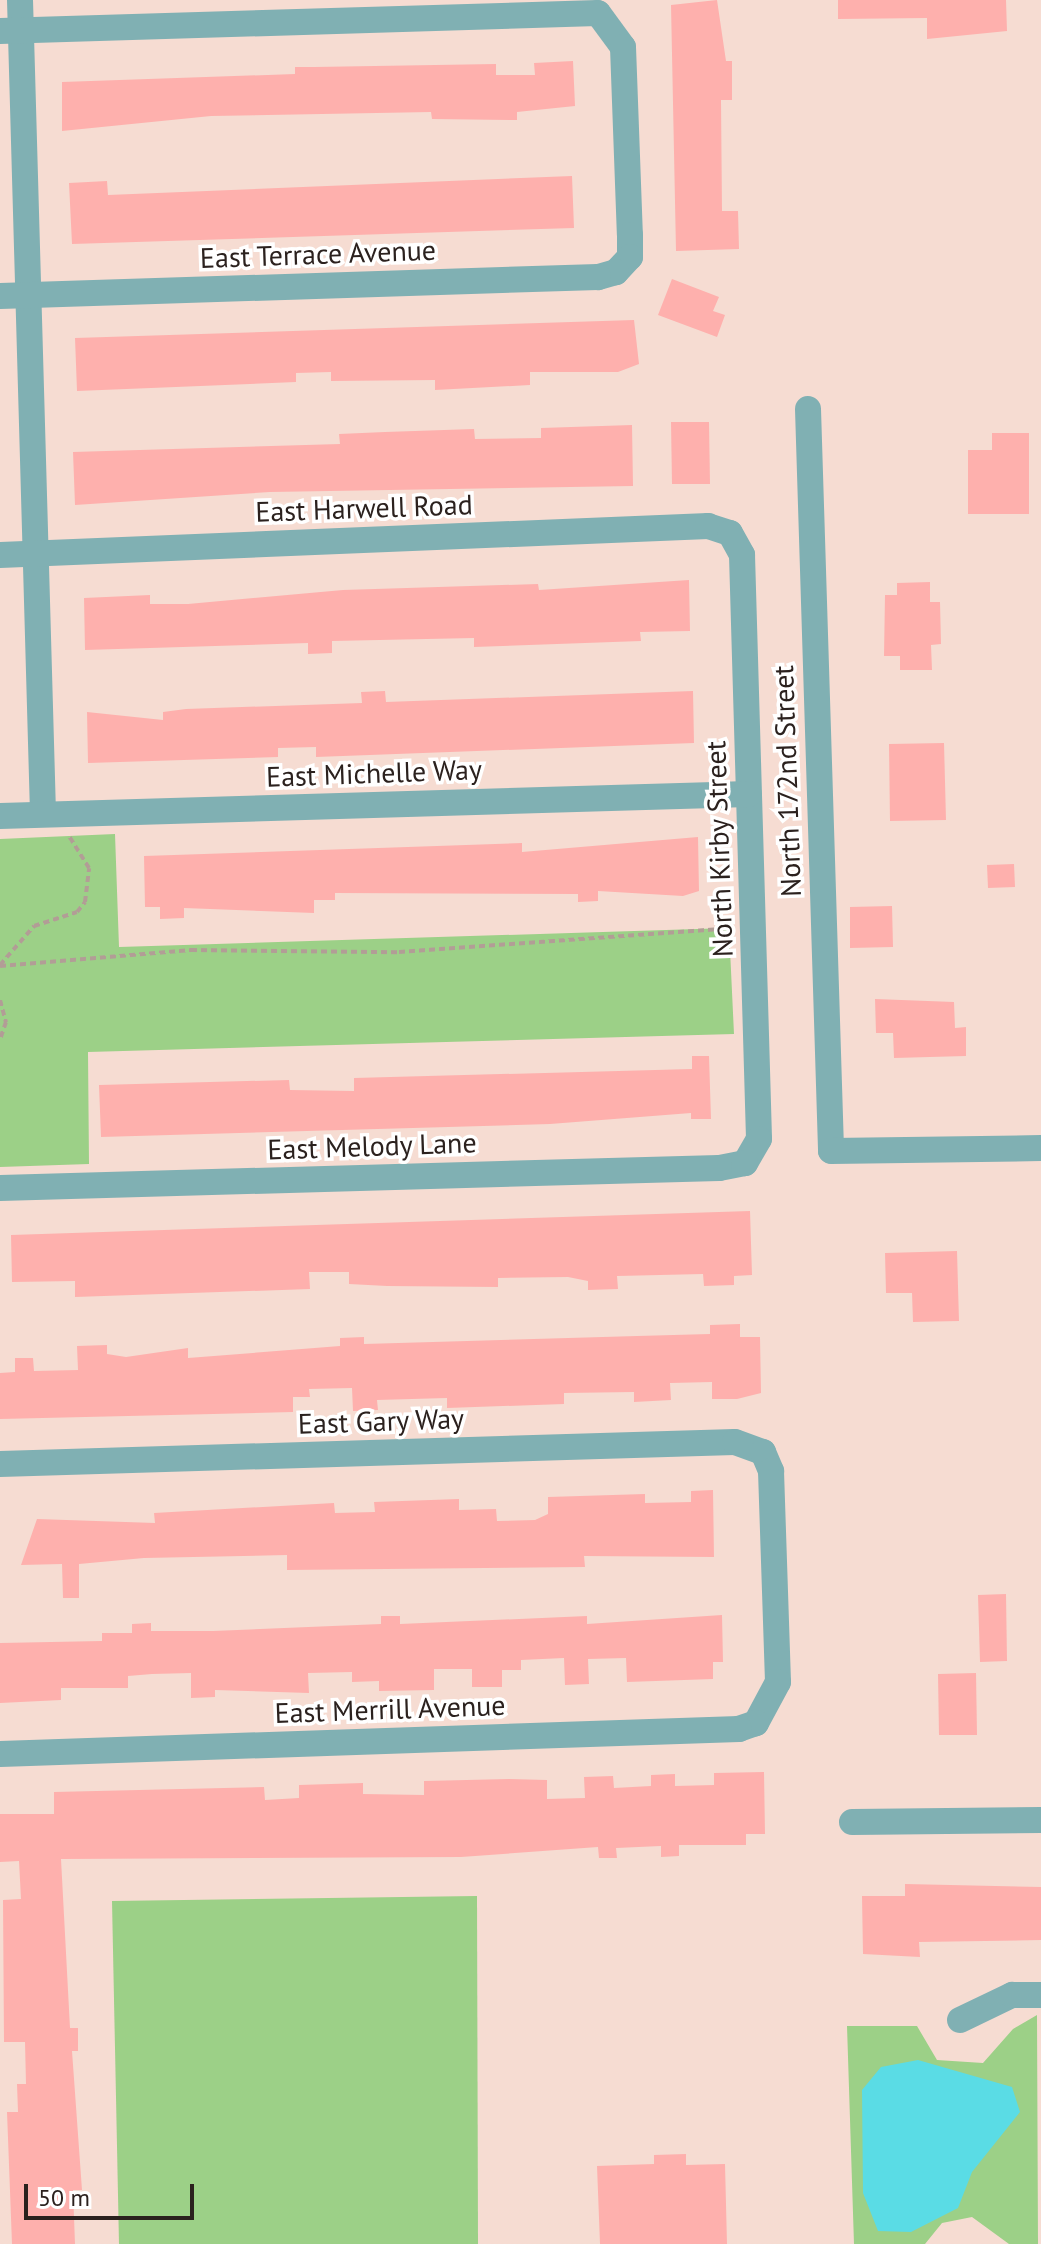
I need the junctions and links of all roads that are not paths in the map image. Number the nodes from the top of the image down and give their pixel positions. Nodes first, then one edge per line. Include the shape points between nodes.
1 (20, 0) edge
2 (10, 30) edge
3 (29, 295) junction
4 (0, 296) edge
5 (808, 409) dead end
6 (730, 533) joint
7 (34, 553) junction
8 (0, 555) edge
9 (749, 794) junction
10 (54, 814) junction
11 (0, 816) edge
12 (1041, 1148) edge
13 (745, 1163) joint
14 (0, 1188) edge
15 (0, 1464) edge
16 (773, 1703) joint
17 (0, 1754) edge
18 (1041, 1820) edge
19 (852, 1822) dead end
20 (1041, 1995) edge
21 (960, 2020) dead end

1 - 2 street
2 - 3 street
2 - 3 street, East Terrace Avenue via 598,13 616,30 630,257 616,272 598,277
3 - 4 street, East Terrace Avenue
3 - 7 street
5 - 12 street, North 172nd Street via 831,1151
6 - 7 street, East Harwell Road via 708,526
6 - 9 street, North Kirby Street via 742,555
7 - 8 street, East Harwell Road
7 - 10 street
9 - 10 street, East Michelle Way
9 - 13 street, North Kirby Street via 759,1139
10 - 11 street, East Michelle Way
13 - 14 street, East Melody Lane
15 - 16 street, East Gary Way via 735,1442 763,1452 771,1471
16 - 17 street, East Merrill Avenue via 756,1723 739,1729
18 - 19 street
20 - 21 street via 1012,1995

